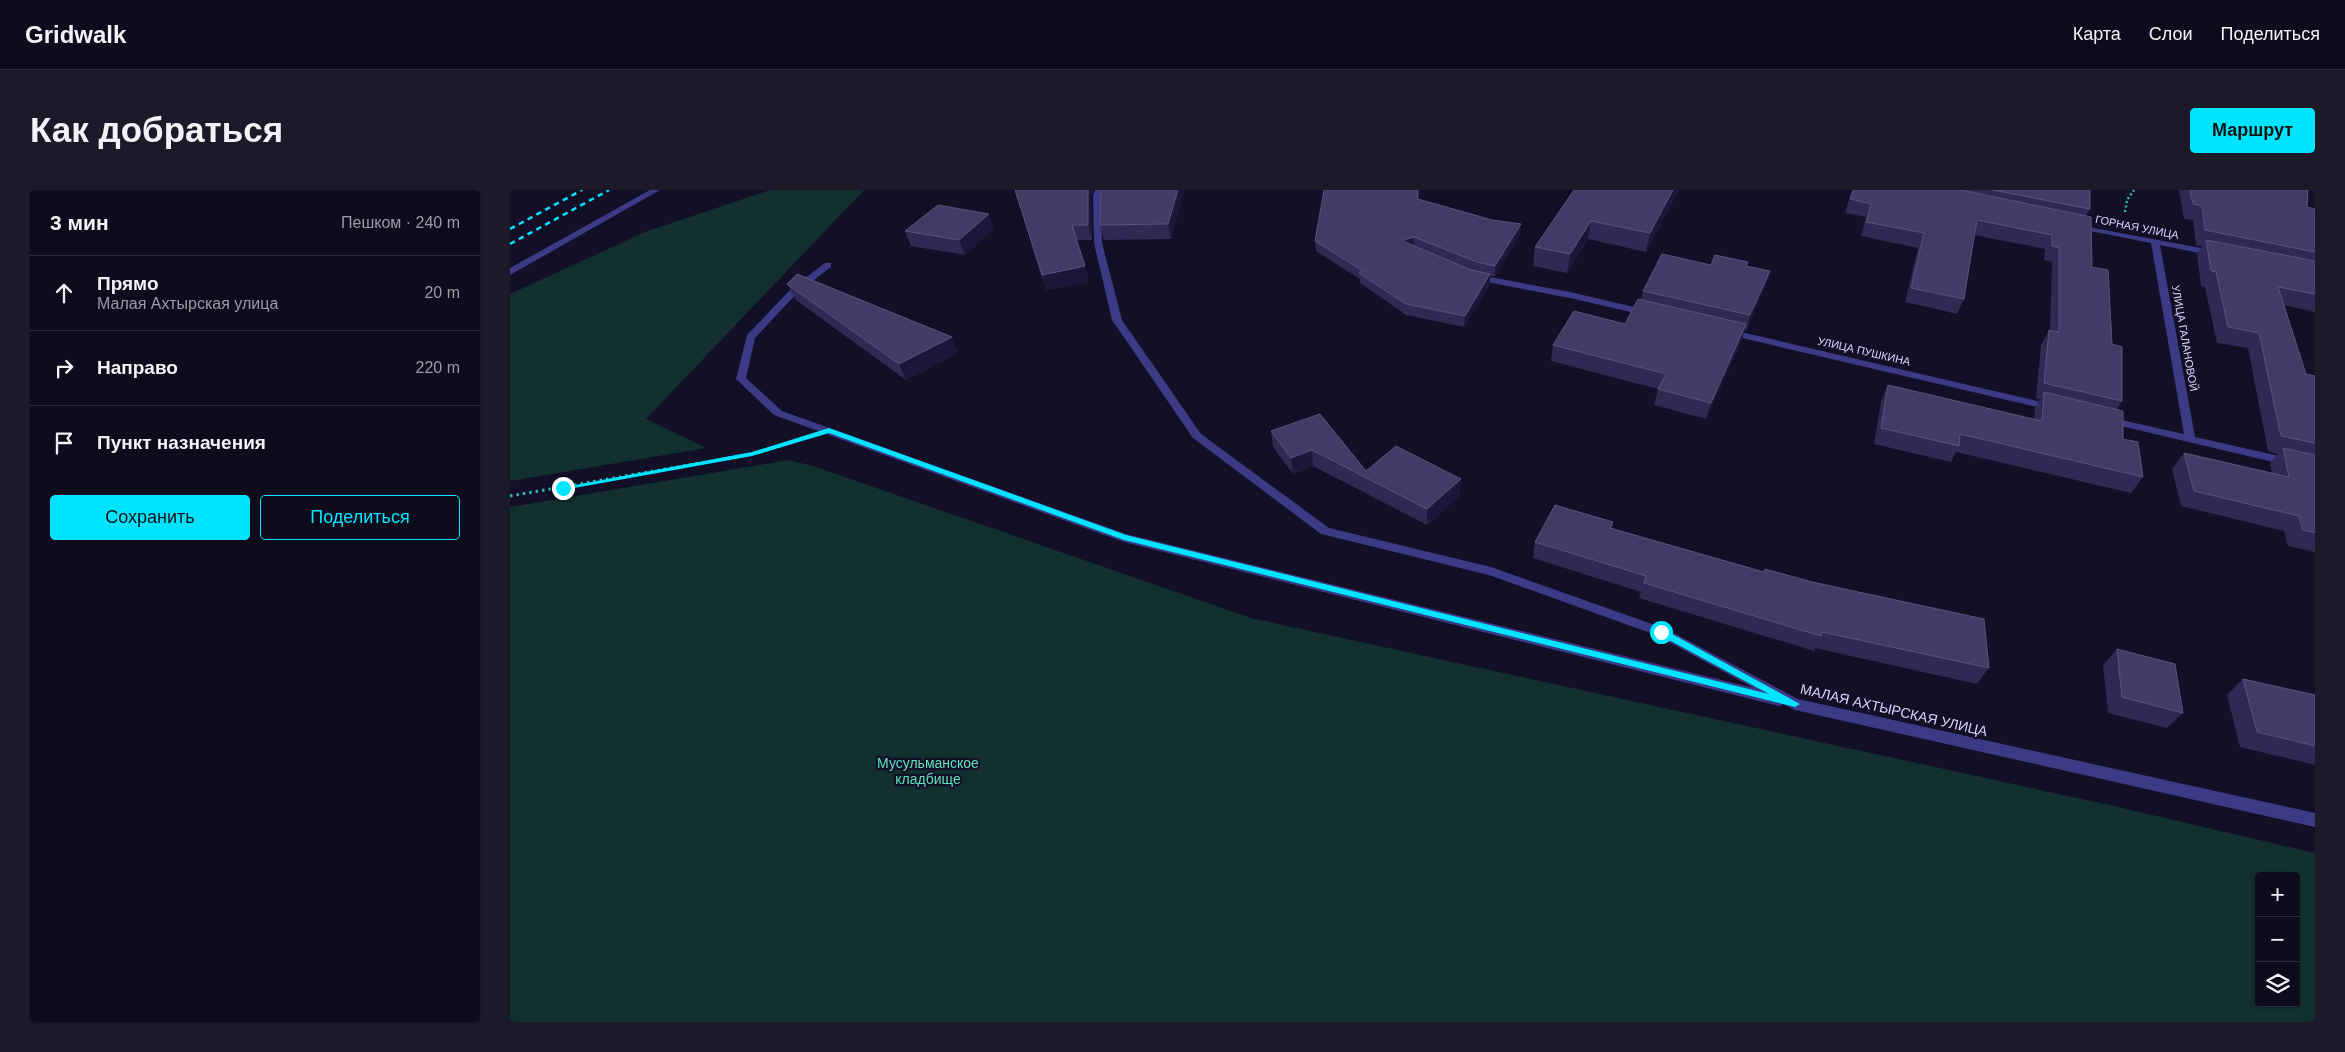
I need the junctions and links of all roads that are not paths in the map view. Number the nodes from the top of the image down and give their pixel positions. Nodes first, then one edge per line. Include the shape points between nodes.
1 (656, 190) edge
2 (1099, 190) edge
3 (2066, 224) edge
4 (2155, 242) junction
5 (2221, 255) edge
6 (828, 265) dead end
7 (510, 272) edge
8 (1465, 274) edge
9 (1657, 315) edge
10 (1715, 329) edge
11 (2064, 410) edge
12 (2093, 417) edge
13 (2190, 439) junction
14 (2315, 468) edge
15 (1795, 704) junction
16 (2315, 820) edge

1 - 7 street
2 - 15 street, МАЛАЯ АХТЫРСКАЯ УЛИЦА via 1096,195 1098,243 1117,320 1197,436 1325,531 1491,571 1661,632
3 - 4 street, ГОРНАЯ УЛИЦА
4 - 5 street, ГОРНАЯ УЛИЦА
4 - 13 street, УЛИЦА ГАЛАНОВОЙ
6 - 15 street via 795,290 750,337 740,379 778,413 1124,538
8 - 9 street
10 - 11 street, УЛИЦА ПУШКИНА
12 - 13 street
13 - 14 street
15 - 16 street, МАЛАЯ АХТЫРСКАЯ УЛИЦА

